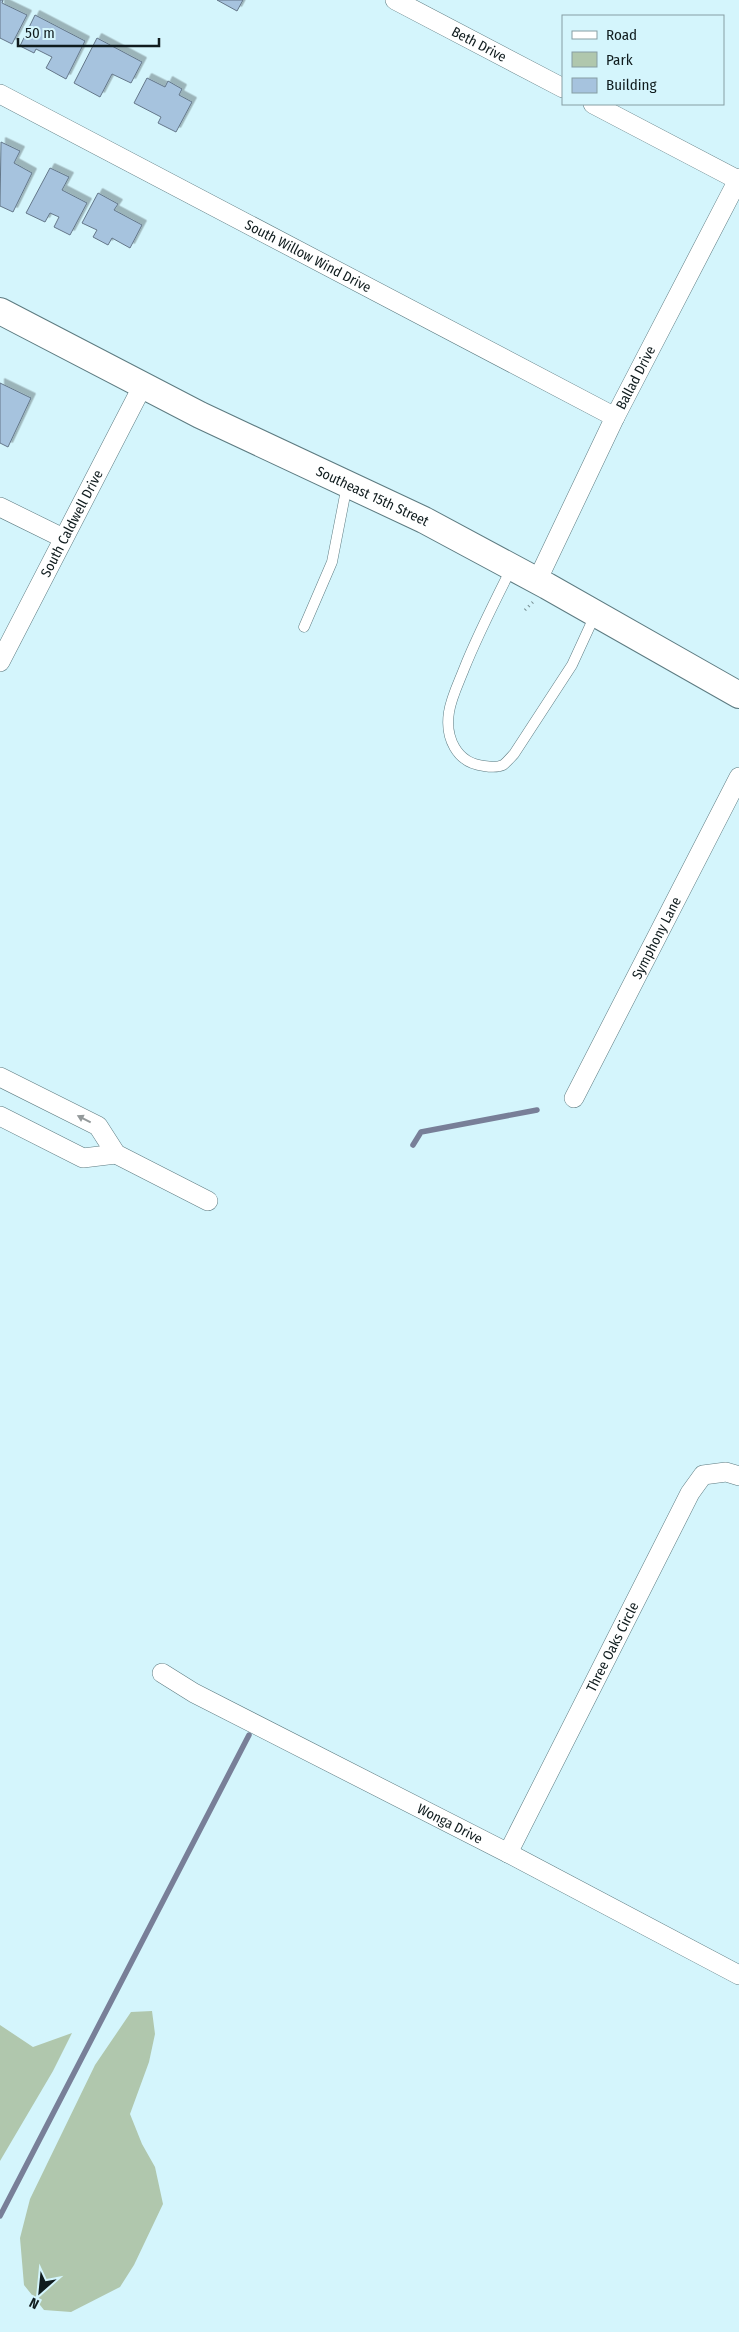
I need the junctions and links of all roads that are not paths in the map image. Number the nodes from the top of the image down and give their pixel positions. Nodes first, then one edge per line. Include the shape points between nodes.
1 (395, 0) edge
2 (562, 87) edge
3 (0, 94) edge
4 (595, 105) edge
5 (739, 179) edge
6 (0, 311) edge
7 (143, 385) junction
8 (614, 417) junction
9 (347, 484) junction
10 (0, 506) edge
11 (63, 538) junction
12 (512, 567) junction
13 (537, 581) junction
14 (596, 614) junction
15 (304, 627) dead end
16 (0, 662) edge
17 (739, 695) edge
18 (739, 777) edge
19 (0, 1077) edge
20 (574, 1098) dead end
21 (0, 1116) edge
22 (116, 1154) junction
23 (208, 1201) dead end
24 (739, 1476) edge
25 (162, 1673) dead end
26 (508, 1853) junction
27 (739, 1975) edge

1 - 2 street, Beth Drive
3 - 8 street, South Willow Wind Drive
4 - 5 street
5 - 8 street, Ballad Drive
6 - 7 main road, Southeast 15th Street
7 - 9 main road, Southeast 15th Street
7 - 11 street, South Caldwell Drive
8 - 13 street, Ballad Drive
9 - 12 main road, Southeast 15th Street
9 - 15 lane via 332,562
10 - 11 street
11 - 16 street, South Caldwell Drive
12 - 13 main road, Southeast 15th Street
12 - 14 lane via 474,645 449,711 450,741 455,750 477,766 503,764 514,754 572,665
13 - 14 main road, Southeast 15th Street
14 - 17 main road, Southeast 15th Street
18 - 20 street, Symphony Lane
22 -> 19 street via 98,1126
21 - 22 street via 83,1158
22 - 23 street
24 - 26 street, Three Oaks Circle via 726,1472 703,1475 690,1493
25 - 26 street, Wonga Drive via 194,1693
26 - 27 street, Wonga Drive

